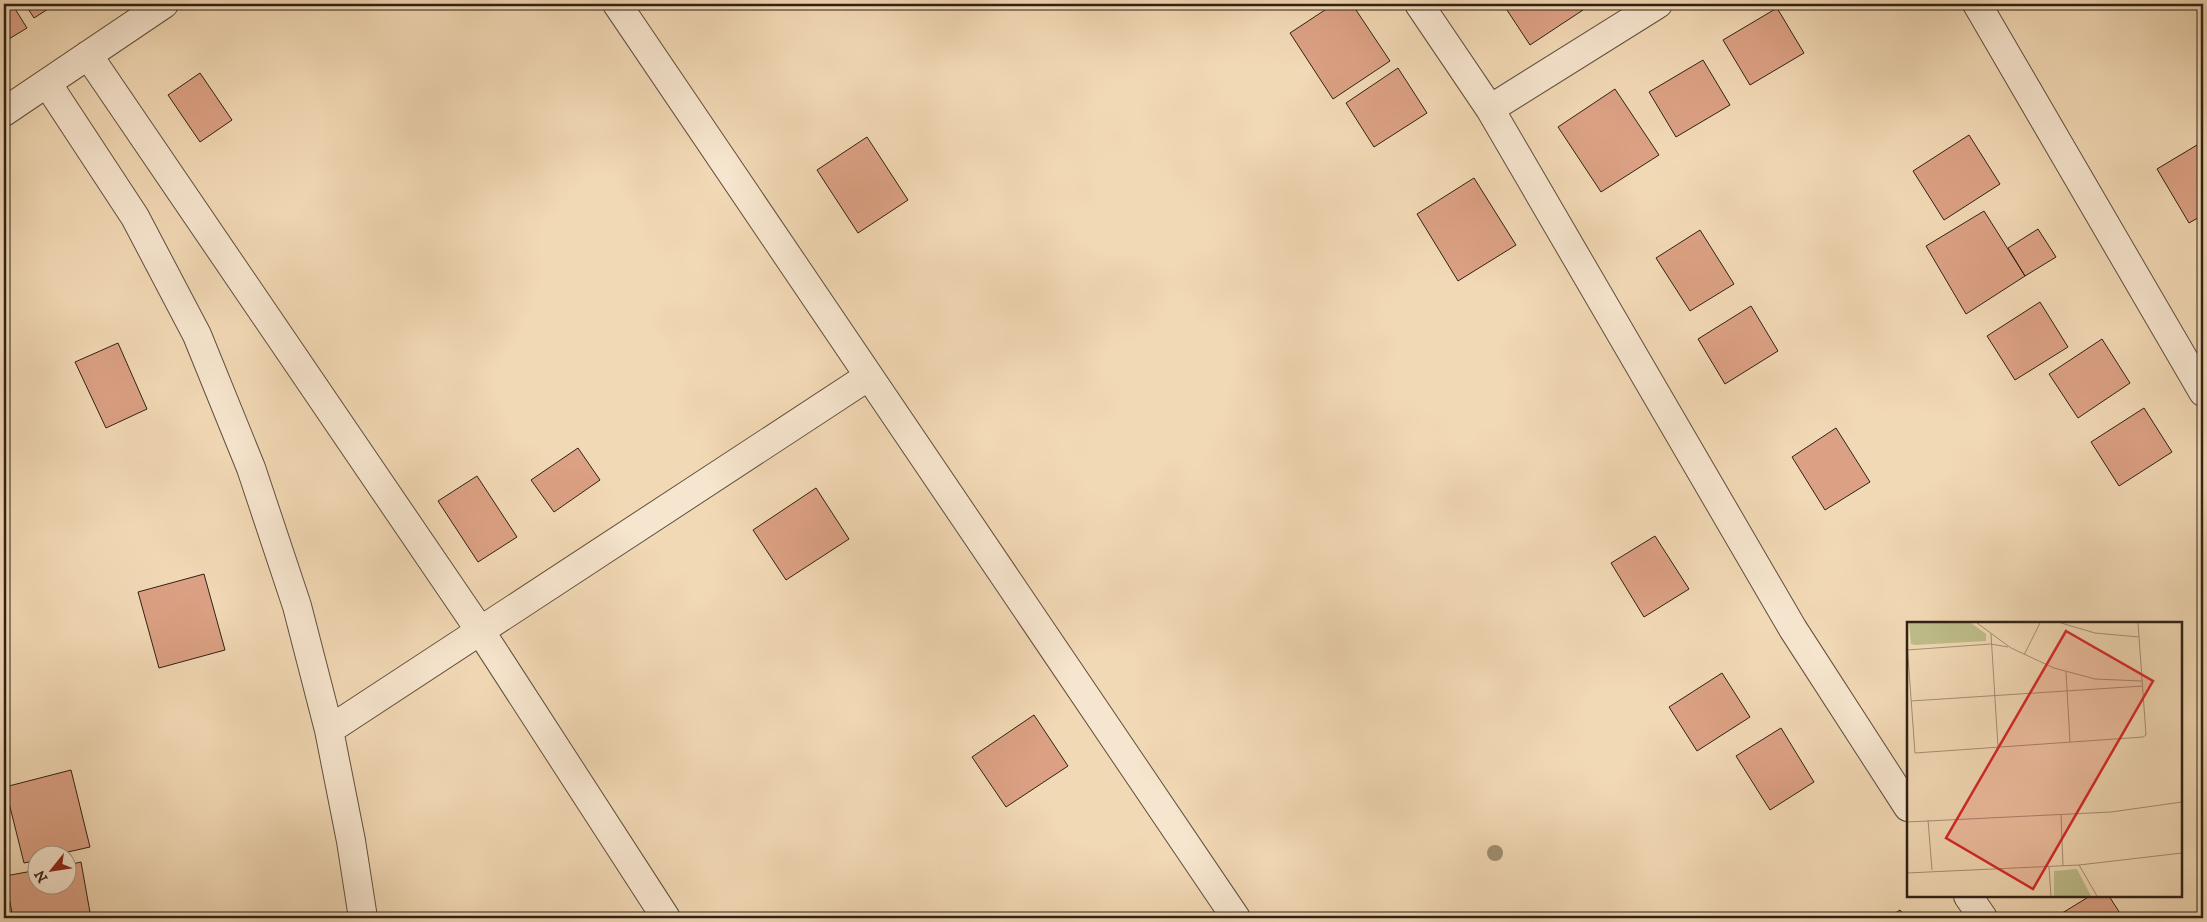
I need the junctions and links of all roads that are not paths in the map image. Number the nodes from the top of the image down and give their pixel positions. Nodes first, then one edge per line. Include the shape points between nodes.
1 (164, 4) edge
2 (617, 4) edge
3 (1419, 4) edge
4 (1658, 4) edge
5 (1977, 4) edge
6 (88, 55) junction
7 (47, 82) junction
8 (1490, 109) junction
9 (4, 112) edge
10 (869, 376) junction
11 (2203, 392) edge
12 (481, 632) junction
13 (330, 730) junction
14 (1907, 805) edge
15 (1969, 897) edge
16 (362, 918) edge
17 (666, 918) edge
18 (1236, 918) edge
19 (1983, 918) edge

1 - 6 street
2 - 10 street
3 - 8 street
4 - 8 street
5 - 11 street
6 - 7 street
6 - 12 street
7 - 9 street
7 - 13 street via 135,216 198,335 251,468 297,606
8 - 14 street via 1793,629
10 - 12 street
10 - 18 street
12 - 13 street
12 - 17 street
13 - 16 street
15 - 19 street

